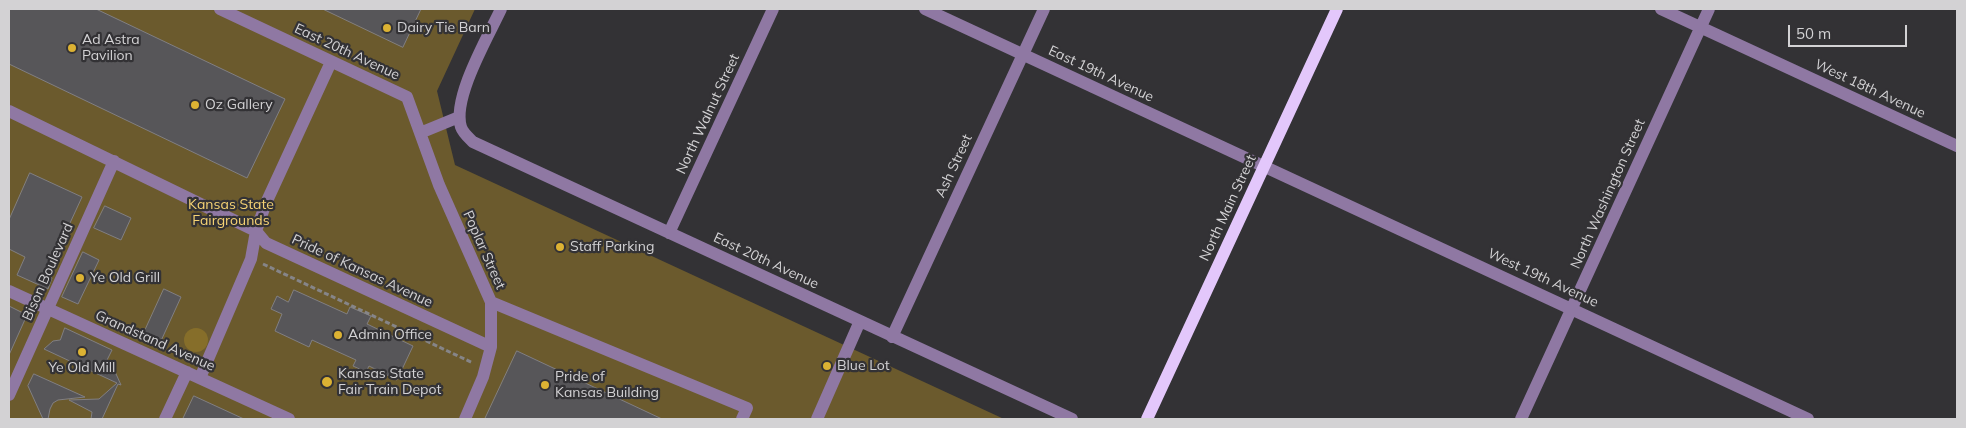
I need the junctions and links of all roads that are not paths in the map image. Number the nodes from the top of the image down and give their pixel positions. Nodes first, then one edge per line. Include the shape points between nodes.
1 (220, 9) edge
2 (501, 9) edge
3 (773, 9) edge
4 (925, 9) edge
5 (1044, 9) edge
6 (1338, 9) edge
7 (1661, 9) edge
8 (1709, 9) edge
9 (1700, 27) junction
10 (1023, 54) junction
11 (331, 62) junction
12 (407, 97) joint
13 (9, 111) edge
14 (459, 117) junction
15 (420, 133) junction
16 (1957, 146) edge
17 (114, 161) junction
18 (1264, 166) junction
19 (256, 231) junction
20 (669, 233) junction
21 (9, 291) edge
22 (491, 302) junction
23 (1572, 308) junction
24 (47, 310) junction
25 (860, 321) junction
26 (892, 336) junction
27 (491, 347) junction
28 (187, 372) junction
29 (200, 378) junction
30 (9, 396) edge
31 (744, 414) edge
32 (166, 419) edge
33 (289, 419) edge
34 (465, 419) edge
35 (817, 419) edge
36 (1072, 419) edge
37 (1147, 419) edge
38 (1521, 419) edge
39 (1808, 419) edge

1 - 11 street, East 20th Avenue
2 - 14 street via 465,88
3 - 20 street, North Walnut Street
4 - 10 street, East 19th Avenue
5 - 10 street, Ash Street
6 - 18 main road, North Main Street
7 - 9 street, West 18th Avenue
8 - 9 street, North Washington Street
9 - 16 street, West 18th Avenue
9 - 23 street, North Washington Street
10 - 18 street, East 19th Avenue
10 - 26 street, Ash Street
11 - 12 street, East 20th Avenue
11 - 19 street
12 - 15 street, Poplar Street
13 - 17 street, Pride of Kansas Avenue
14 - 15 street
14 - 20 street, East 20th Avenue via 462,130 473,142
15 - 22 street, Poplar Street via 439,185
17 - 19 street, Pride of Kansas Avenue
17 - 24 street, Bison Boulevard
18 - 23 street, West 19th Avenue
18 - 37 main road, North Main Street
19 - 27 street, Pride of Kansas Avenue via 266,243
19 - 29 street via 252,259
20 - 25 street, East 20th Avenue
21 - 24 street, Grandstand Avenue
22 - 27 street, Poplar Street
22 - 31 street
23 - 38 street, North Washington Street
23 - 39 street, West 19th Avenue
24 - 28 street, Grandstand Avenue
24 - 30 street, Bison Boulevard
25 - 26 street, East 20th Avenue
25 - 35 street
26 - 36 street, East 20th Avenue
27 - 34 street, Poplar Street via 486,369
28 - 29 street, Grandstand Avenue
28 - 32 street
29 - 33 street, Grandstand Avenue

